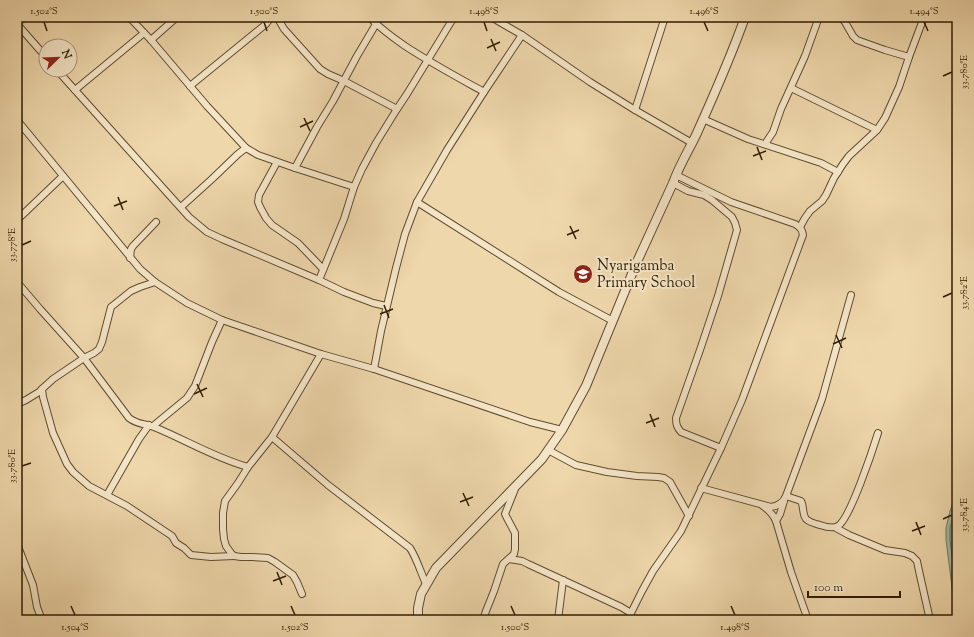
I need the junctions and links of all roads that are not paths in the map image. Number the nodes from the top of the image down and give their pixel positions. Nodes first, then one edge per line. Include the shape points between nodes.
1 (27, 17) edge
2 (129, 17) edge
3 (177, 17) edge
4 (277, 17) edge
5 (369, 17) edge
6 (454, 17) edge
7 (491, 17) edge
8 (665, 17) edge
9 (745, 17) edge
10 (819, 17) edge
11 (840, 17) edge
12 (924, 17) edge
13 (269, 20) edge
14 (17, 23) edge
15 (281, 24) junction
16 (376, 24) junction
17 (144, 33) junction
18 (522, 35) junction
19 (150, 40) junction
20 (38, 48) edge
21 (909, 57) junction
22 (428, 61) junction
23 (65, 78) edge
24 (344, 81) junction
25 (190, 86) junction
26 (791, 88) junction
27 (75, 90) junction
28 (484, 92) junction
29 (397, 109) junction
30 (635, 110) junction
31 (17, 120) edge
32 (703, 120) junction
33 (877, 130) junction
34 (692, 143) junction
35 (765, 144) junction
36 (246, 148) junction
37 (277, 162) junction
38 (295, 168) junction
39 (838, 172) junction
40 (676, 175) junction
41 (63, 176) junction
42 (673, 183) junction
43 (354, 187) junction
44 (417, 202) junction
45 (181, 207) junction
46 (17, 220) edge
47 (156, 222) dead end
48 (800, 227) junction
49 (130, 258) junction
50 (323, 269) junction
51 (319, 280) junction
52 (17, 282) edge
53 (155, 282) junction
54 (851, 295) dead end
55 (386, 306) junction
56 (222, 320) junction
57 (613, 321) junction
58 (321, 354) junction
59 (84, 358) junction
60 (374, 370) junction
61 (42, 389) junction
62 (17, 404) edge
63 (151, 426) junction
64 (562, 430) junction
65 (878, 433) dead end
66 (272, 437) junction
67 (721, 448) junction
68 (548, 450) junction
69 (248, 467) junction
70 (517, 485) junction
71 (701, 488) junction
72 (107, 495) junction
73 (785, 498) junction
74 (760, 504) junction
75 (689, 516) junction
76 (776, 521) junction
77 (836, 528) junction
78 (17, 544) edge
79 (234, 556) junction
80 (509, 560) junction
81 (563, 580) junction
82 (426, 584) junction
83 (302, 594) dead end
84 (631, 613) junction
85 (42, 620) edge
86 (418, 620) edge
87 (483, 620) edge
88 (558, 620) edge
89 (629, 620) edge
90 (808, 620) edge
91 (930, 620) edge

1 - 14 street
2 - 17 street
3 - 19 street
4 - 15 street
5 - 16 street
6 - 22 street
7 - 18 street
8 - 30 street
9 - 32 street
10 - 26 street
11 - 21 street via 857,40
12 - 21 street
13 - 15 street
13 - 25 street
14 - 20 street
15 - 24 street via 320,69
16 - 22 street
16 - 24 street
17 - 19 street
17 - 27 street
18 - 28 street
18 - 30 street
19 - 25 street
21 - 33 street via 892,106
22 - 28 street
22 - 29 street
23 - 27 street
24 - 29 street
24 - 38 street
25 - 36 street
26 - 33 street
26 - 35 street via 773,132
27 - 45 street
28 - 44 street
29 - 43 street
30 - 34 street
31 - 41 street
32 - 34 street
32 - 35 street
33 - 39 street via 850,156
34 - 40 street
35 - 39 street via 821,163
36 - 37 street
36 - 45 street
37 - 38 street
37 - 50 street via 259,195 258,202 266,218 298,243
38 - 43 street
39 - 48 street via 822,201 810,211
40 - 42 street
40 - 48 street via 731,202
41 - 46 street
41 - 49 street
42 - 57 street via 646,240
42 - 67 street via 712,200 732,217 737,230 702,347 676,418 677,428 681,432
43 - 50 street
44 - 55 street via 405,234
44 - 57 street via 559,292
45 - 51 street via 207,232
47 - 49 street via 133,246
48 - 67 street via 803,235 742,400
49 - 53 street
50 - 51 street
51 - 55 street via 344,292
52 - 59 street
53 - 56 street via 187,303
53 - 59 street via 131,291 111,307 99,349
54 - 73 street via 822,399
55 - 60 street
56 - 58 street
56 - 63 street via 195,386 187,398
57 - 64 street via 586,386
58 - 60 street
58 - 66 street
59 - 61 street
59 - 63 street via 129,418 136,423
60 - 64 street via 530,422
61 - 62 street
61 - 72 street via 53,433 67,464 89,486
63 - 69 street
63 - 72 street via 140,439
64 - 68 street
65 - 77 street via 847,515
66 - 69 street
66 - 82 street via 328,485 410,548
67 - 71 street
68 - 70 street
68 - 75 street via 576,465 607,472 664,478 670,482
69 - 79 street via 224,505 224,539
70 - 80 street via 505,514 516,533 514,554
70 - 82 street via 436,568
71 - 74 street
71 - 75 street
72 - 79 street via 172,536 176,543 191,554 211,557
73 - 74 street via 775,506
73 - 76 street
73 - 77 street via 801,501 807,519 819,525
74 - 76 street
75 - 84 street via 653,571
76 - 90 street
77 - 91 street via 885,550 912,556 917,561
78 - 85 street via 33,585
79 - 83 street via 268,558 293,575
80 - 81 street via 528,564
80 - 87 street via 504,564
81 - 84 street
81 - 88 street
82 - 86 street via 419,601
84 - 89 street

